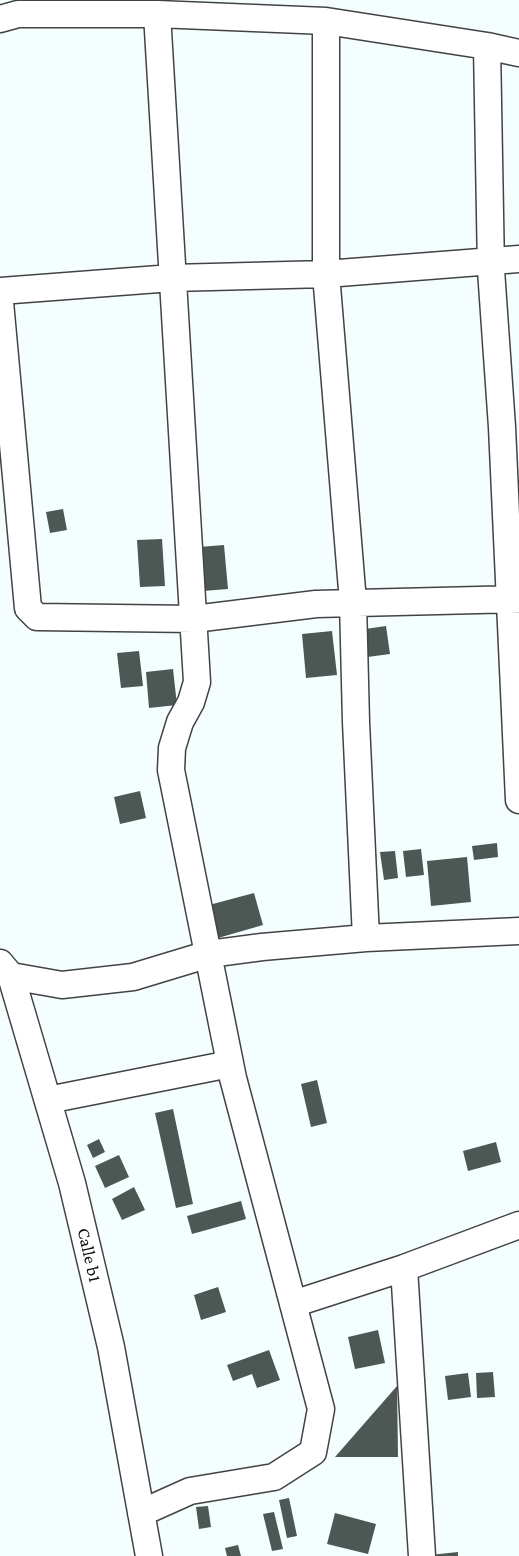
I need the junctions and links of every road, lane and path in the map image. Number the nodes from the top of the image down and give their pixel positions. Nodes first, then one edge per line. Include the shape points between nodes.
1 (157, 14) junction
2 (0, 19) edge
3 (326, 21) junction
4 (487, 46) junction
5 (519, 53) edge
6 (519, 259) edge
7 (491, 260) junction
8 (326, 274) junction
9 (172, 278) junction
10 (0, 291) edge
11 (0, 302) edge
12 (514, 599) edge
13 (353, 602) junction
14 (194, 619) junction
15 (519, 800) edge
16 (519, 931) edge
17 (366, 938) junction
18 (209, 954) junction
19 (6, 969) edge
20 (230, 1064) junction
21 (48, 1100) junction
22 (519, 1225) edge
23 (404, 1268) junction
24 (293, 1304) junction
25 (141, 1513) junction
26 (149, 1556) edge
27 (422, 1556) edge

1 - 2 street via 18,14
1 - 3 street
1 - 9 street
3 - 4 street
3 - 8 street
4 - 5 street
4 - 7 street
6 - 7 street
7 - 8 street
7 - 12 street
8 - 9 street
8 - 13 street
9 - 10 street
9 - 14 street
11 - 14 street via 28,608 37,617 44,618
12 - 13 street
12 - 15 street
13 - 14 street
13 - 17 street
14 - 18 street via 197,682 172,748 171,770
16 - 17 street
17 - 18 street via 262,946
18 - 19 street via 133,977 62,985
18 - 20 street
19 - 21 street, Calle b1
20 - 21 street
20 - 24 street
21 - 25 street, Calle b1 via 72,1183 111,1347
22 - 23 street
23 - 24 street
23 - 27 street
24 - 25 street via 322,1408 313,1452 274,1477 190,1491
25 - 26 street, Calle b1

